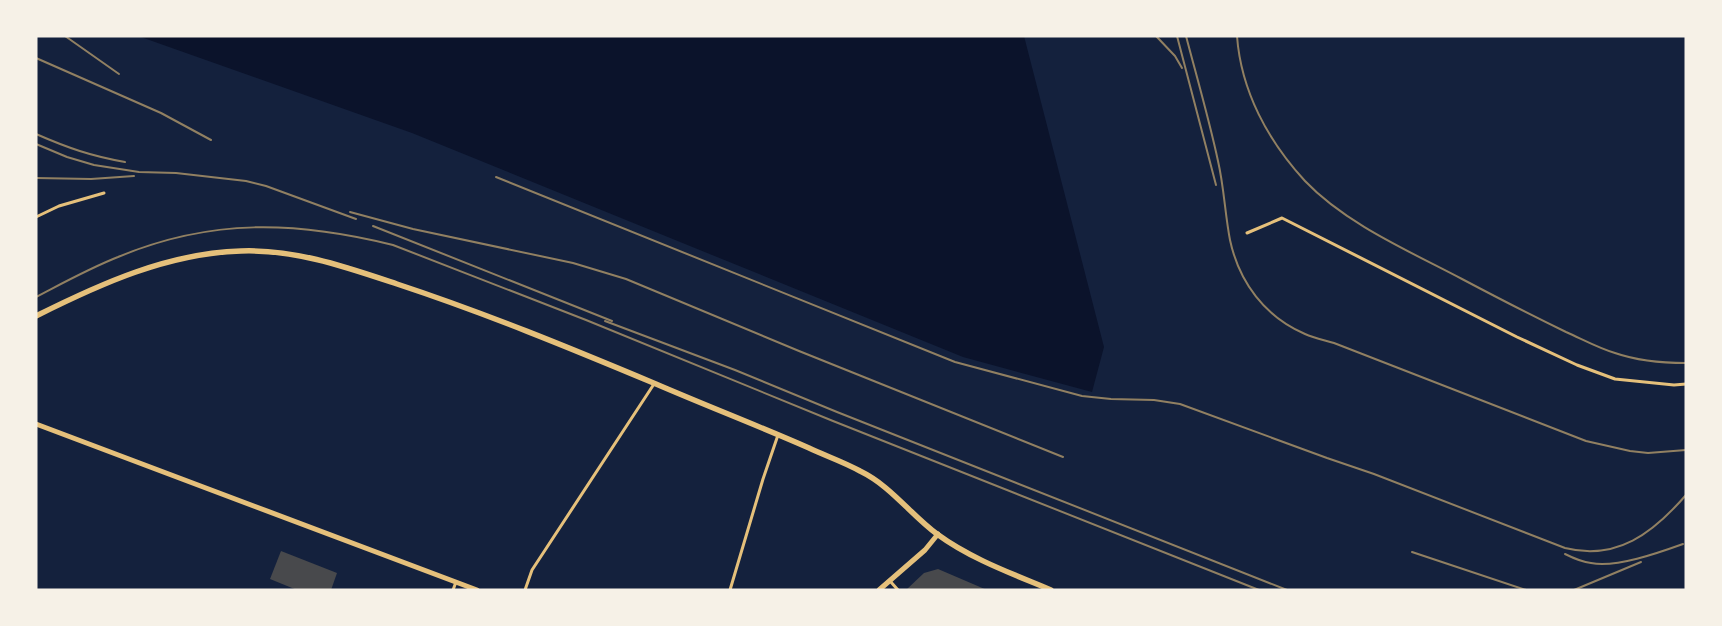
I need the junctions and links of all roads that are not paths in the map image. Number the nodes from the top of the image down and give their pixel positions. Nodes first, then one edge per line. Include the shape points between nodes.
1 (104, 192) dead end
2 (36, 217) edge
3 (1247, 233) dead end
4 (36, 316) edge
5 (654, 384) junction
6 (1686, 384) edge
7 (36, 424) edge
8 (778, 435) junction
9 (938, 534) junction
10 (890, 580) junction
11 (456, 582) junction
12 (453, 590) edge
13 (477, 590) edge
14 (525, 590) edge
15 (730, 590) edge
16 (879, 590) edge
17 (898, 590) edge
18 (1052, 590) edge

1 - 2 street
3 - 6 street via 1282,218 1577,365 1615,379
4 - 5 main road via 125,275 155,266 217,252 264,250 314,258 425,293 520,328
5 - 8 main road
5 - 14 street via 532,570
7 - 11 main road
8 - 9 main road via 873,478
8 - 15 street
9 - 10 main road via 925,550
9 - 18 main road via 976,556
10 - 16 main road
10 - 17 street
11 - 12 street
11 - 13 main road

